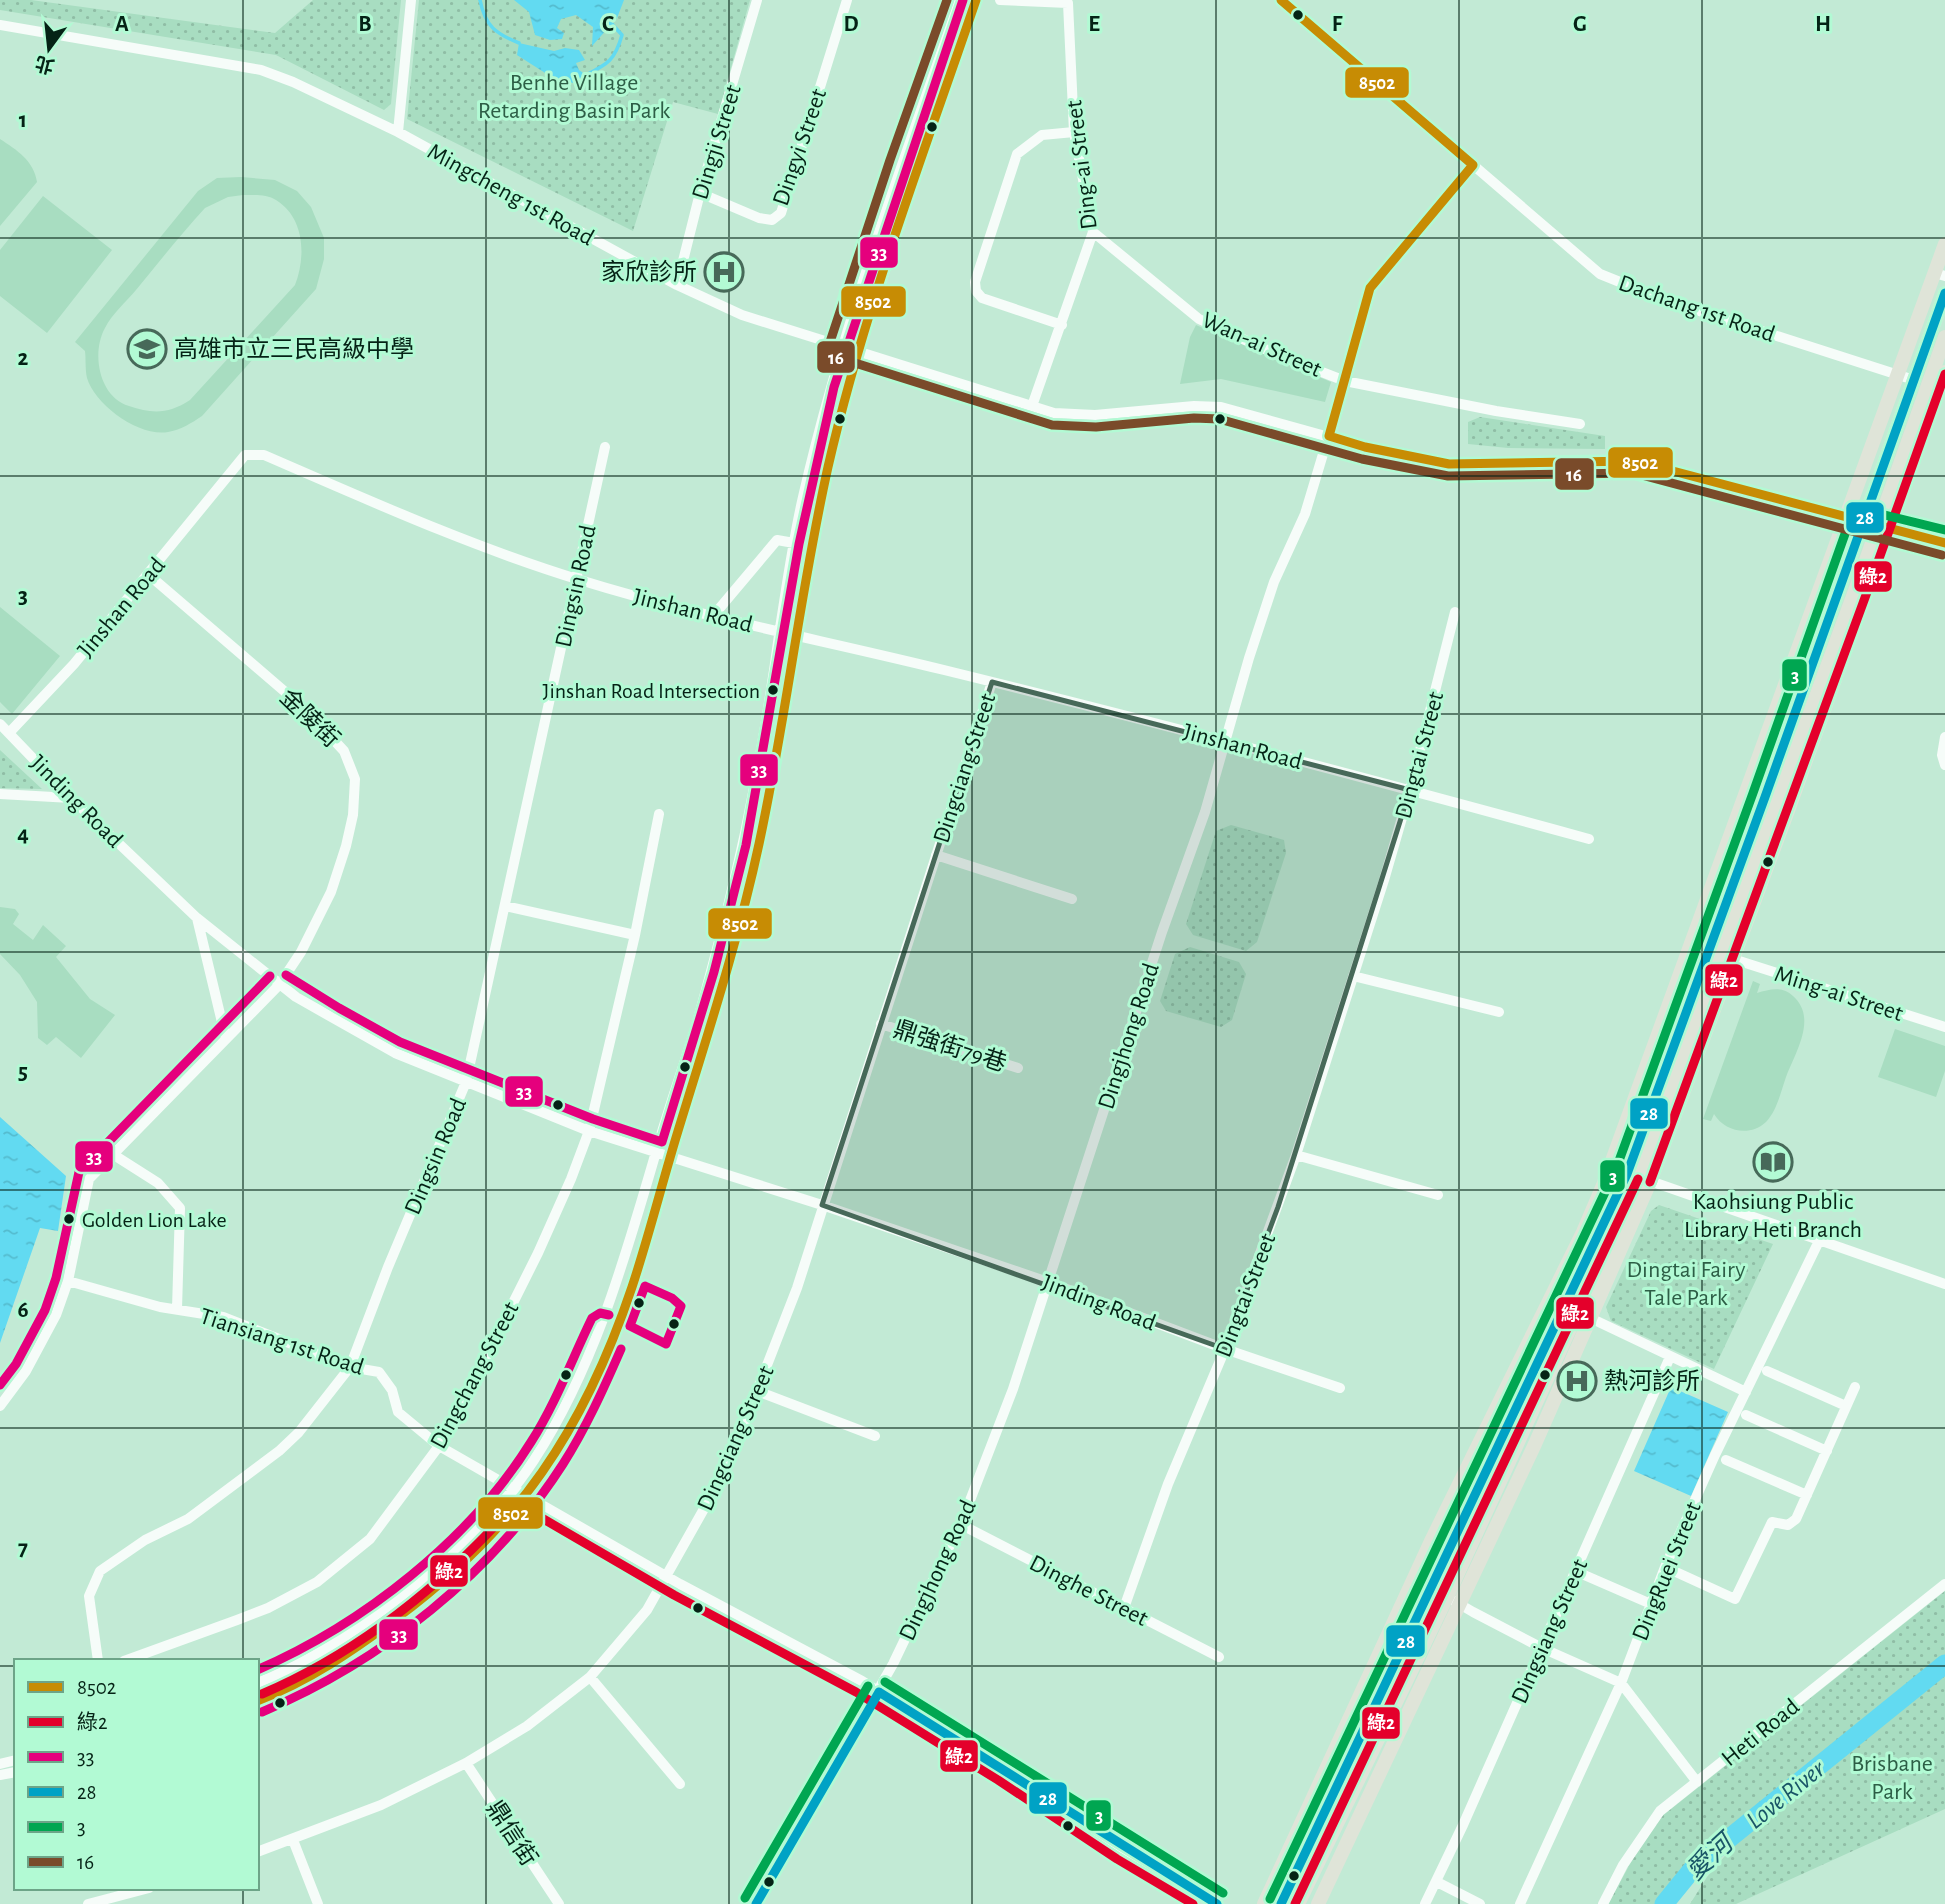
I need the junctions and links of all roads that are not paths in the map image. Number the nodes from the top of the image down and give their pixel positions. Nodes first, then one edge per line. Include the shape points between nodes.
1 (411, 0) edge
2 (757, 0) edge
3 (847, 0) edge
4 (960, 0) edge
5 (976, 0) edge
6 (1000, 0) edge
7 (1281, 0) edge
8 (1066, 1) edge
9 (0, 25) edge
10 (398, 132) junction
11 (1074, 132) junction
12 (902, 164) junction
13 (1473, 165) junction
14 (919, 169) junction
15 (701, 193) junction
16 (1093, 232) junction
17 (1945, 244) edge
18 (1940, 275) edge
19 (677, 285) junction
20 (1945, 293) edge
21 (1062, 325) junction
22 (1945, 337) edge
23 (842, 345) junction
24 (858, 351) junction
25 (1945, 372) edge
26 (1898, 375) junction
27 (1914, 380) junction
28 (1345, 381) junction
29 (1032, 406) junction
30 (1580, 424) dead end
31 (1329, 436) junction
32 (605, 447) dead end
33 (1846, 517) junction
34 (1876, 526) junction
35 (793, 543) junction
36 (1945, 543) edge
37 (811, 546) junction
38 (149, 575) junction
39 (576, 579) junction
40 (1455, 612) dead end
41 (713, 616) junction
42 (780, 631) junction
43 (796, 635) junction
44 (1791, 668) junction
45 (1821, 681) junction
46 (992, 682) junction
47 (2, 727) edge
48 (1945, 737) edge
49 (1227, 741) junction
50 (1945, 765) edge
51 (1410, 790) junction
52 (0, 794) edge
53 (71, 798) junction
54 (659, 814) dead end
55 (1588, 839) dead end
56 (936, 855) junction
57 (1072, 900) dead end
58 (505, 906) junction
59 (197, 918) junction
60 (635, 935) junction
61 (1733, 959) junction
62 (1353, 976) junction
63 (279, 985) junction
64 (1499, 1012) dead end
65 (881, 1024) junction
66 (1945, 1027) edge
67 (226, 1039) junction
68 (1018, 1068) dead end
69 (466, 1082) junction
70 (589, 1131) junction
71 (656, 1152) junction
72 (114, 1154) junction
73 (1296, 1155) junction
74 (670, 1157) junction
75 (1610, 1167) junction
76 (1638, 1178) junction
77 (1438, 1195) dead end
78 (822, 1205) junction
79 (1819, 1241) junction
80 (68, 1281) junction
81 (1048, 1282) junction
82 (1945, 1284) edge
83 (177, 1309) junction
84 (1583, 1315) junction
85 (1225, 1349) junction
86 (1670, 1357) junction
87 (350, 1367) junction
88 (1767, 1371) dead end
89 (1855, 1387) dead end
90 (1340, 1388) dead end
91 (757, 1391) junction
92 (1745, 1392) junction
93 (0, 1406) edge
94 (1846, 1406) junction
95 (1746, 1415) dead end
96 (875, 1436) dead end
97 (439, 1446) junction
98 (1827, 1451) junction
99 (1726, 1460) dead end
100 (513, 1488) junction
101 (526, 1495) junction
102 (1807, 1495) junction
103 (960, 1524) junction
104 (1665, 1567) junction
105 (1575, 1572) junction
106 (666, 1576) junction
107 (1415, 1577) junction
108 (1945, 1584) edge
109 (1431, 1587) junction
110 (1453, 1601) junction
111 (1651, 1604) junction
112 (1124, 1608) junction
113 (1542, 1647) junction
114 (1219, 1657) dead end
115 (98, 1659) edge
116 (129, 1659) edge
117 (590, 1676) junction
118 (259, 1682) edge
119 (1621, 1683) junction
120 (879, 1692) junction
121 (259, 1700) edge
122 (466, 1763) junction
123 (1697, 1782) junction
124 (680, 1784) dead end
125 (293, 1840) junction
126 (259, 1851) edge
127 (1437, 1882) junction
128 (145, 1890) edge
129 (125, 1900) edge
130 (88, 1904) edge
131 (318, 1904) edge
132 (559, 1904) edge
133 (756, 1904) edge
134 (1217, 1904) edge
135 (1264, 1904) edge
136 (1281, 1904) edge
137 (1298, 1904) edge
138 (1318, 1904) edge
139 (1425, 1904) edge
140 (1480, 1904) edge
141 (1520, 1904) edge
142 (1603, 1904) edge

1 - 10 street
2 - 15 street, Dingji Street
3 - 15 street, Dingyi Street via 781,213 772,220 759,218
4 - 12 street
5 - 14 street
6 - 8 street
7 - 13 street, Dachang 1st Road
8 - 11 street, Ding-ai Street
9 - 10 street, Mingcheng 1st Road via 261,70
10 - 19 street, Mingcheng 1st Road
11 - 16 street, Ding-ai Street
11 - 21 street via 1042,135 1017,154 975,282 982,298
12 - 14 street
12 - 23 street
13 - 26 street, Dachang 1st Road via 1600,274 1662,299
13 - 28 street, Dingjhong Road via 1370,288
14 - 24 street
15 - 19 street, Dingji Street
16 - 21 street, Ding-ai Street
16 - 28 street, Wan-ai Street via 1199,319
17 - 18 main road
18 - 26 main road
19 - 23 street, Mingcheng 1st Road via 742,315
20 - 27 main road
21 - 29 street, Ding-ai Street
22 - 34 main road
23 - 24 street, Mingcheng 1st Road
23 - 35 street
24 - 29 street, Mingcheng 1st Road
24 - 37 street
25 - 34 main road
26 - 27 street, Dachang 1st Road
26 - 33 main road
27 - 34 main road
28 - 30 street, Wan-ai Street
28 - 31 street, Dingjhong Road
29 - 31 street, Mingcheng 1st Road via 1054,413 1095,415 1221,407
31 - 33 street, Mingcheng 1st Road via 1449,464 1635,461
31 - 49 street, Dingjhong Road via 1305,514 1274,582
32 - 39 street, Dingsin Road
33 - 34 street, Mingcheng 1st Road
33 - 44 main road
34 - 36 street, Mingcheng 1st Road
34 - 45 main road
35 - 37 street
35 - 41 street via 777,540
35 - 42 street
37 - 43 street
38 - 39 street, Jinshan Road via 245,455 264,455 390,509
38 - 47 street, Jinshan Road via 74,664
38 - 63 street, 金陵街 via 305,709 344,751 355,779 353,815 331,892
39 - 41 street, Jinshan Road
39 - 58 street, Dingsin Road
40 - 51 street, Dingtai Street
41 - 42 street, Jinshan Road
42 - 43 street, Jinshan Road
42 - 71 street via 731,896
43 - 46 street, Jinshan Road
43 - 74 street via 768,803 746,900
44 - 45 main road
44 - 75 main road
45 - 61 main road
45 - 76 main road
46 - 49 street, Jinshan Road
46 - 56 street, Dingciang Street
47 - 53 street, Jinding Road
48 - 50 street via 1941,755
49 - 51 street, Jinshan Road
49 - 81 street, Dingjhong Road
51 - 55 street, Jinshan Road
51 - 62 street, Dingtai Street
52 - 53 street
53 - 59 street, Jinding Road
54 - 60 street, Dingchang Street
56 - 57 street, Dingciang Street
56 - 65 street, Dingciang Street
58 - 60 street
58 - 69 street, Dingsin Road
59 - 63 street, Jinding Road
59 - 67 street
60 - 70 street, Dingchang Street
61 - 66 street, Ming-ai Street
61 - 76 main road
62 - 64 street
62 - 73 street, Dingtai Street
63 - 67 street, 金陵街
63 - 69 street, Jinding Road via 395,1053
65 - 68 street, 鼎強街79巷
65 - 78 street, Dingciang Street
67 - 72 street, 金陵街
69 - 70 street, Jinding Road
69 - 87 street, Dingsin Road
70 - 71 street, Jinding Road
70 - 97 street, Dingchang Street via 538,1253
71 - 74 street, Jinding Road
71 - 100 street via 602,1325 564,1409
72 - 80 street, 金陵街 via 89,1179
72 - 83 street via 158,1183 180,1208
73 - 77 street
73 - 85 street, Dingtai Street
74 - 78 street, Jinding Road
74 - 101 street via 638,1271 613,1336 552,1460
75 - 76 street
75 - 107 main road via 1583,1232
76 - 79 street
76 - 84 main road
76 - 109 main road
78 - 81 street, Jinding Road
78 - 91 street, Dingciang Street via 797,1288
79 - 82 street
79 - 92 street, DingRuei Street
80 - 83 street, Tiansiang 1st Road
80 - 93 street, 金陵街 via 56,1315 26,1371
81 - 85 street, Jinding Road
81 - 103 street, Dingjhong Road via 1013,1390
83 - 87 street, Tiansiang 1st Road via 223,1317
84 - 86 street
84 - 110 main road
85 - 90 street, Jinding Road
85 - 112 street, Dingtai Street via 1168,1484
86 - 92 street
86 - 105 street, Dingsiang Street
87 - 97 street, Tiansiang 1st Road via 382,1374 398,1412
87 - 115 street, Dingsin Road via 279,1451 187,1519 145,1540 100,1571 89,1596
88 - 94 street
89 - 94 street
91 - 96 street
91 - 106 street, Dingciang Street via 727,1468
92 - 104 street, DingRuei Street
94 - 98 street
95 - 98 street
97 - 100 street, Tiansiang 1st Road
97 - 116 street, Dingchang Street via 370,1539 317,1582 268,1608
98 - 102 street
99 - 102 street
100 - 101 street, Tiansiang 1st Road
100 - 118 street via 420,1583 319,1653
101 - 106 street, Tiansiang 1st Road
101 - 121 street via 423,1600 322,1671
102 - 104 street via 1796,1519 1788,1525 1772,1522 1735,1599
103 - 112 street, Dinghe Street
103 - 120 street, Dingjhong Road
104 - 111 street, DingRuei Street
105 - 111 street
105 - 113 street, Dingsiang Street
106 - 117 street, Dingciang Street via 647,1610
106 - 120 street, Tiansiang 1st Road
107 - 109 street
107 - 135 main road
108 - 123 street, Heti Road
109 - 110 street
109 - 136 main road
110 - 113 street
110 - 137 main road
110 - 138 main road
111 - 119 street, DingRuei Street
112 - 114 street, Dinghe Street
113 - 119 street
113 - 127 street, Dingsiang Street
117 - 122 street, Dingciang Street via 527,1726
117 - 124 street
119 - 123 street
119 - 141 street, DingRuei Street
120 - 133 street, Dingjhong Road
120 - 134 street, Tiansiang 1st Road
122 - 125 street, Dingciang Street via 381,1805
122 - 132 street, 鼎信街
123 - 142 street, Heti Road via 1660,1811 1622,1866
125 - 126 street, Dingciang Street
125 - 131 street
127 - 139 street, Dingsiang Street
127 - 140 street
128 - 129 street
129 - 130 street

